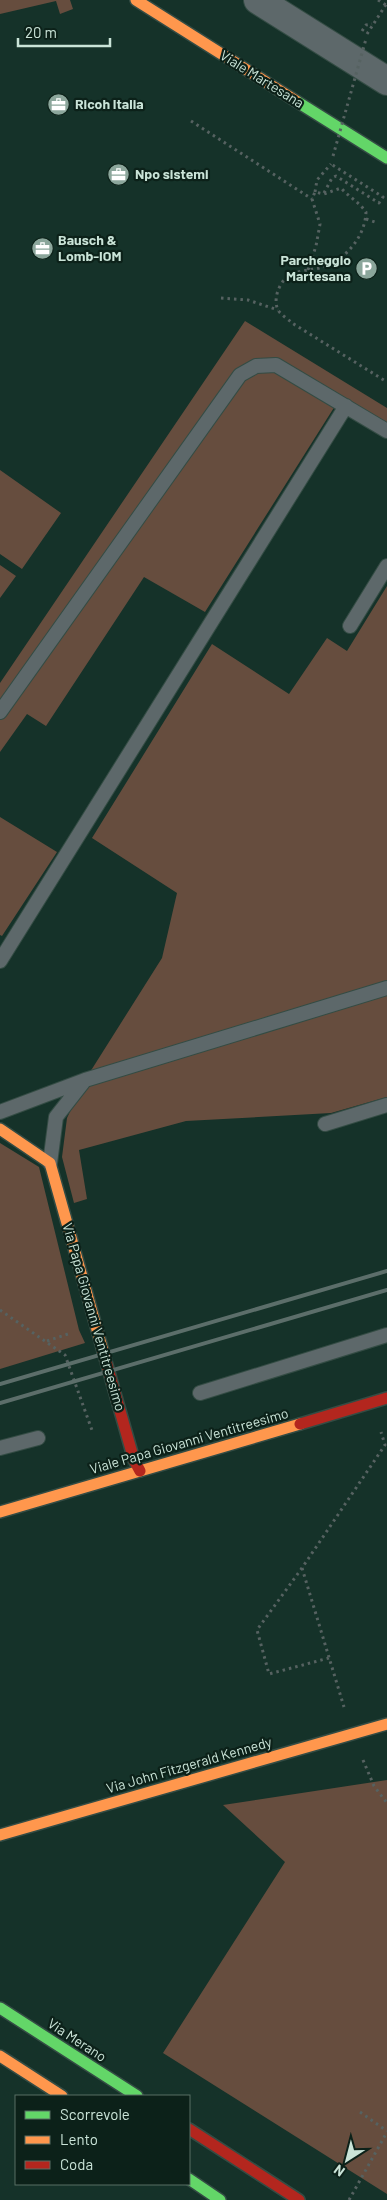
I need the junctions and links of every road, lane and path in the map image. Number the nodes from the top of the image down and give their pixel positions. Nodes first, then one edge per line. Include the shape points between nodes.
1 (136, 0) edge
2 (258, 0) edge
3 (378, 0) edge
4 (387, 5) edge
5 (368, 31) dead end
6 (366, 39) dead end
7 (387, 81) edge
8 (191, 121) dead end
9 (333, 156) dead end
10 (387, 158) edge
11 (315, 192) junction
12 (324, 194) junction
13 (312, 199) junction
14 (366, 219) junction
15 (378, 223) dead end
16 (308, 270) junction
17 (221, 298) dead end
18 (278, 311) junction
19 (387, 382) edge
20 (346, 406) junction
21 (387, 431) edge
22 (387, 566) edge
23 (350, 626) dead end
24 (0, 712) edge
25 (0, 960) edge
26 (387, 988) edge
27 (85, 1080) junction
28 (387, 1105) edge
29 (0, 1112) edge
30 (324, 1124) dead end
31 (0, 1129) edge
32 (50, 1163) junction
33 (0, 1310) edge
34 (387, 1335) edge
35 (200, 1393) dead end
36 (387, 1398) edge
37 (381, 1432) dead end
38 (38, 1438) dead end
39 (96, 1442) dead end
40 (0, 1448) edge
41 (140, 1471) junction
42 (0, 1512) edge
43 (302, 1568) junction
44 (329, 1658) junction
45 (387, 1724) edge
46 (352, 1734) junction
47 (387, 1803) edge
48 (0, 1835) edge
49 (0, 2008) edge
50 (0, 2056) edge
51 (60, 2095) edge
52 (135, 2095) edge
53 (360, 2112) dead end
54 (190, 2131) edge
55 (387, 2131) edge
56 (190, 2180) edge
57 (220, 2200) edge
58 (298, 2200) edge
59 (349, 2200) edge

1 - 10 street, Viale Martesana
2 - 7 street
3 - 4 path
4 - 5 path
6 - 9 path, bridge
8 - 13 path
11 - 12 path
11 - 12 path via 317,180 331,164 383,197 379,203 336,176
11 - 13 path
12 - 14 path via 341,188 360,204 366,212
13 - 16 path via 320,224
14 - 15 path
14 - 16 path via 354,244 345,254 331,264
16 - 18 path via 291,274 282,283 275,300
17 - 18 path via 248,300
18 - 19 path
20 - 21 lane
20 - 24 lane via 276,365 256,366 240,375
20 - 25 lane
22 - 23 lane
26 - 27 lane
27 - 29 lane
27 - 32 lane, Via Papa Giovanni Ventitreesimo via 56,1117
28 - 30 lane
31 - 32 street
32 - 41 street, Via Papa Giovanni Ventitreesimo via 134,1460
33 - 39 path via 65,1355
34 - 35 lane
36 - 41 street, Viale Papa Giovanni Ventitreesimo
37 - 43 path via 385,1445
38 - 40 lane
41 - 42 street, Viale Papa Giovanni Ventitreesimo
43 - 44 path
43 - 44 path via 257,1630 269,1674
44 - 46 path
45 - 46 street, Via John Fitzgerald Kennedy
46 - 47 path via 374,1786
46 - 48 street, Via John Fitzgerald Kennedy
49 - 52 street, Via Merano
50 - 51 street
53 - 55 path
54 - 58 street
55 - 59 path
56 - 57 street

